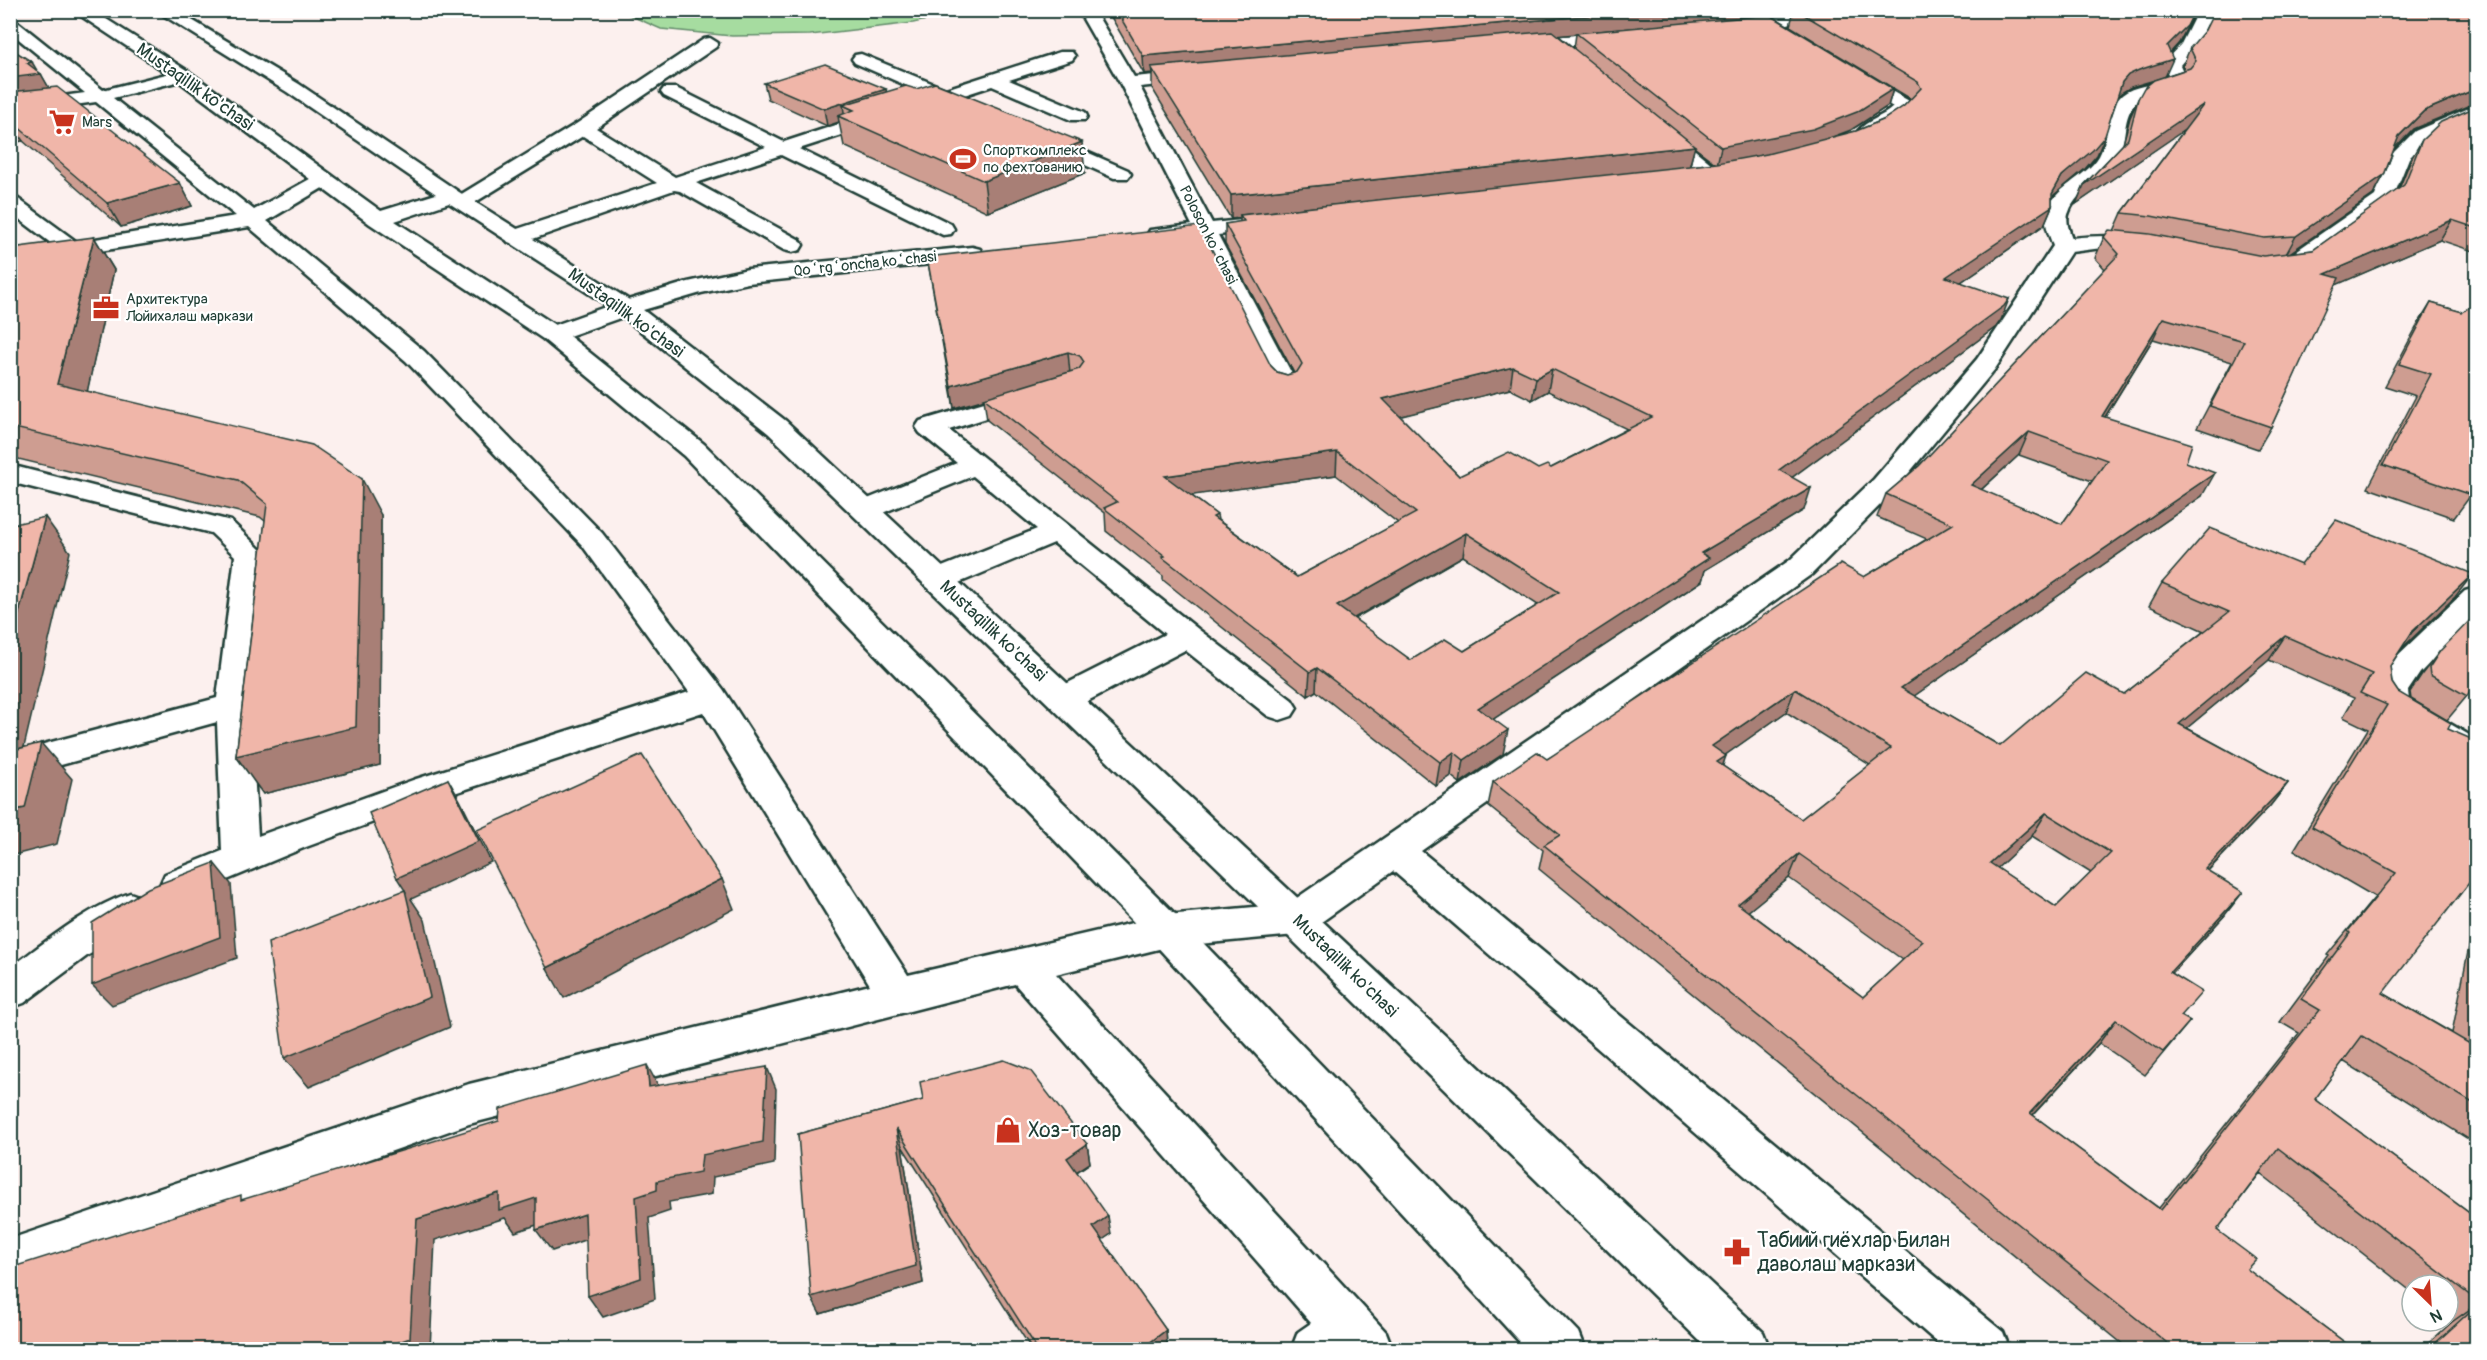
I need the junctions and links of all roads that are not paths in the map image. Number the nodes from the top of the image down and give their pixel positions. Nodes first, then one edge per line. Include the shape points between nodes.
1 (80, 10) edge
2 (163, 10) edge
3 (1086, 10) edge
4 (1815, 10) edge
5 (2236, 10) edge
6 (1770, 22) junction
7 (13, 26) dead end
8 (1713, 28) edge
9 (1632, 35) edge
10 (1799, 40) edge
11 (1552, 42) junction
12 (710, 43) dead end
13 (1505, 46) edge
14 (1066, 56) dead end
15 (1570, 56) edge
16 (861, 59) dead end
17 (1837, 64) edge
18 (182, 75) junction
19 (1212, 75) edge
20 (993, 80) junction
21 (1129, 83) junction
22 (670, 92) dead end
23 (100, 96) junction
24 (946, 96) junction
25 (968, 106) edge
26 (10, 109) edge
27 (2476, 111) edge
28 (1641, 115) edge
29 (1078, 116) dead end
30 (583, 128) junction
31 (1023, 130) edge
32 (1854, 138) edge
33 (784, 148) junction
34 (1735, 170) edge
35 (1121, 174) dead end
36 (1712, 174) junction
37 (1688, 177) edge
38 (324, 179) junction
39 (674, 184) junction
40 (457, 199) junction
41 (10, 202) edge
42 (378, 219) junction
43 (253, 220) junction
44 (1288, 221) edge
45 (943, 229) dead end
46 (1205, 230) junction
47 (516, 237) junction
48 (1135, 237) edge
49 (792, 245) dead end
50 (2064, 246) junction
51 (73, 249) junction
52 (2163, 250) edge
53 (994, 251) edge
54 (11, 267) edge
55 (2253, 267) edge
56 (626, 308) junction
57 (552, 333) junction
58 (1286, 387) edge
59 (1049, 390) edge
60 (977, 465) junction
61 (10, 473) edge
62 (865, 510) junction
63 (1058, 531) junction
64 (938, 580) junction
65 (2476, 598) edge
66 (1187, 636) junction
67 (711, 697) junction
68 (1064, 699) junction
69 (233, 706) junction
70 (1280, 708) dead end
71 (2476, 755) edge
72 (10, 766) edge
73 (1396, 852) junction
74 (241, 859) junction
75 (1296, 919) junction
76 (1167, 932) junction
77 (73, 944) junction
78 (10, 962) edge
79 (1023, 965) junction
80 (10, 991) edge
81 (898, 994) junction
82 (10, 1263) edge
83 (1344, 1342) edge
84 (1561, 1350) edge
85 (1745, 1350) edge
86 (1985, 1350) edge

1 - 18 street, Mustaqillik ko'chasi
2 - 40 street, Mustaqillik ko'chasi via 293,88
3 - 21 street, Poloson koʻchasi
4 - 6 street
5 - 50 street via 2200,21 2188,46 2171,64 2177,78 2171,85 2140,92 2123,105 2108,158 2064,201 2057,215
6 - 8 street
6 - 10 street
7 - 23 street
9 - 11 street
11 - 13 street
11 - 15 street
12 - 30 street
14 - 20 street
16 - 24 street
17 - 32 street via 1904,106 1893,117
18 - 23 street
18 - 38 street, Mustaqillik ko'chasi
19 - 21 street
20 - 24 street
20 - 29 street
21 - 46 street, Poloson koʻchasi
22 - 33 street
23 - 26 street
23 - 43 street
24 - 25 street
24 - 33 street
27 - 55 street via 2422,135 2400,156 2384,200 2292,264
28 - 36 street
30 - 39 street
30 - 40 street
31 - 35 street
33 - 39 street
33 - 45 street
34 - 36 street
36 - 37 street
38 - 42 street, Mustaqillik ko'chasi
38 - 43 street
39 - 47 street
39 - 49 street via 686,186
40 - 42 street
40 - 47 street, Mustaqillik ko'chasi
41 - 51 street
42 - 57 street, Mustaqillik ko'chasi
43 - 51 street
43 - 67 street via 415,356 592,539
44 - 46 street
46 - 48 street
46 - 58 street, Poloson koʻchasi
47 - 56 street, Mustaqillik ko'chasi
50 - 52 street via 2102,241
50 - 73 street via 1986,364 1884,485 1801,567 1461,802
51 - 54 street
53 - 56 street, Qoʻrgʻoncha koʻchasi via 748,276
56 - 57 street, Qoʻrgʻoncha koʻchasi
56 - 62 street, Mustaqillik ko'chasi via 777,428
57 - 76 street, Mustaqillik ko'chasi via 694,450
59 - 60 street via 929,427
60 - 62 street
60 - 63 street
61 - 69 street via 220,527 250,554
62 - 64 street, Mustaqillik ko'chasi
63 - 64 street
63 - 66 street
64 - 68 street, Mustaqillik ko'chasi
65 - 71 street via 2408,665 2391,691 2393,706
66 - 68 street
66 - 70 street
67 - 74 street via 426,789
67 - 81 street
68 - 75 street, Mustaqillik ko'chasi
69 - 72 street
69 - 74 street
73 - 75 street
73 - 86 street
74 - 77 street via 151,896
75 - 76 street
75 - 85 street, Mustaqillik ko'chasi
76 - 79 street
76 - 84 street, Mustaqillik ko'chasi
77 - 78 street
77 - 80 street
79 - 81 street
79 - 83 street
81 - 82 street via 469,1104

